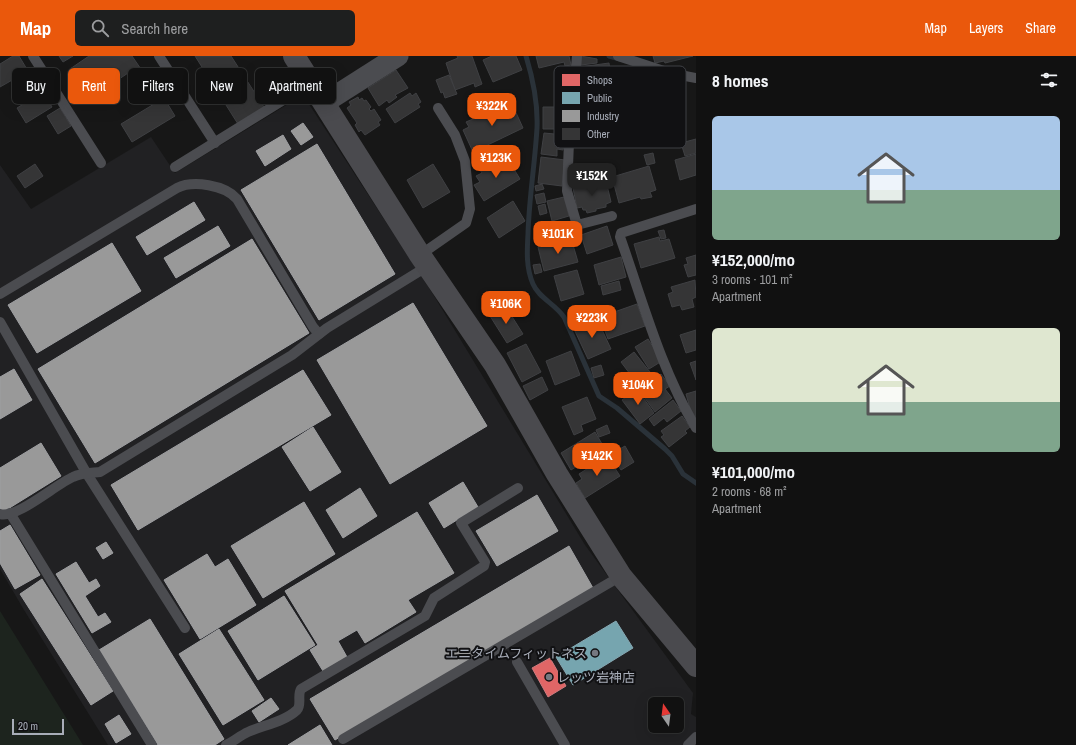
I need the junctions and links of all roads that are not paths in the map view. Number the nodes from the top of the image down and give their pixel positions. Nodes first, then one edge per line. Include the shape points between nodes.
1 (33, 56) edge
2 (159, 56) edge
3 (294, 56) edge
4 (398, 56) edge
5 (577, 56) edge
6 (618, 56) edge
7 (576, 66) edge
8 (649, 66) edge
9 (302, 68) edge
10 (686, 76) edge
11 (696, 78) edge
12 (336, 95) edge
13 (277, 104) edge
14 (325, 104) edge
15 (438, 108) dead end
16 (215, 143) junction
17 (569, 148) edge
18 (101, 163) dead end
19 (175, 167) dead end
20 (696, 209) edge
21 (612, 216) dead end
22 (424, 261) junction
23 (0, 294) edge
24 (0, 322) edge
25 (319, 334) junction
26 (696, 428) edge
27 (87, 474) junction
28 (518, 488) dead end
29 (5, 514) edge
30 (621, 576) junction
31 (185, 628) dead end
32 (517, 662) dead end
33 (696, 666) edge
34 (696, 737) edge
35 (343, 739) dead end
36 (152, 745) edge
37 (226, 745) edge
38 (565, 745) edge
39 (688, 745) edge

1 - 18 lane
2 - 16 lane
3 - 9 street
4 - 12 street
5 - 7 lane
6 - 8 lane
10 - 11 lane
13 - 16 lane
14 - 22 street
15 - 22 lane via 455,135 465,161 470,209 466,223
16 - 19 lane
17 - 21 lane via 567,191 577,225
20 - 26 lane via 621,233 620,238 679,400
22 - 25 lane
22 - 30 street via 495,365 557,474
23 - 25 lane via 184,184 201,185 225,190 237,199
24 - 27 lane
25 - 27 lane via 292,355 107,468
27 - 29 lane via 74,476
27 - 31 lane
28 - 37 lane via 462,523 485,562 484,566 434,598 425,616 301,689 298,709 274,723 247,732
29 - 36 lane
30 - 33 street
30 - 35 lane
32 - 38 lane
34 - 39 lane

